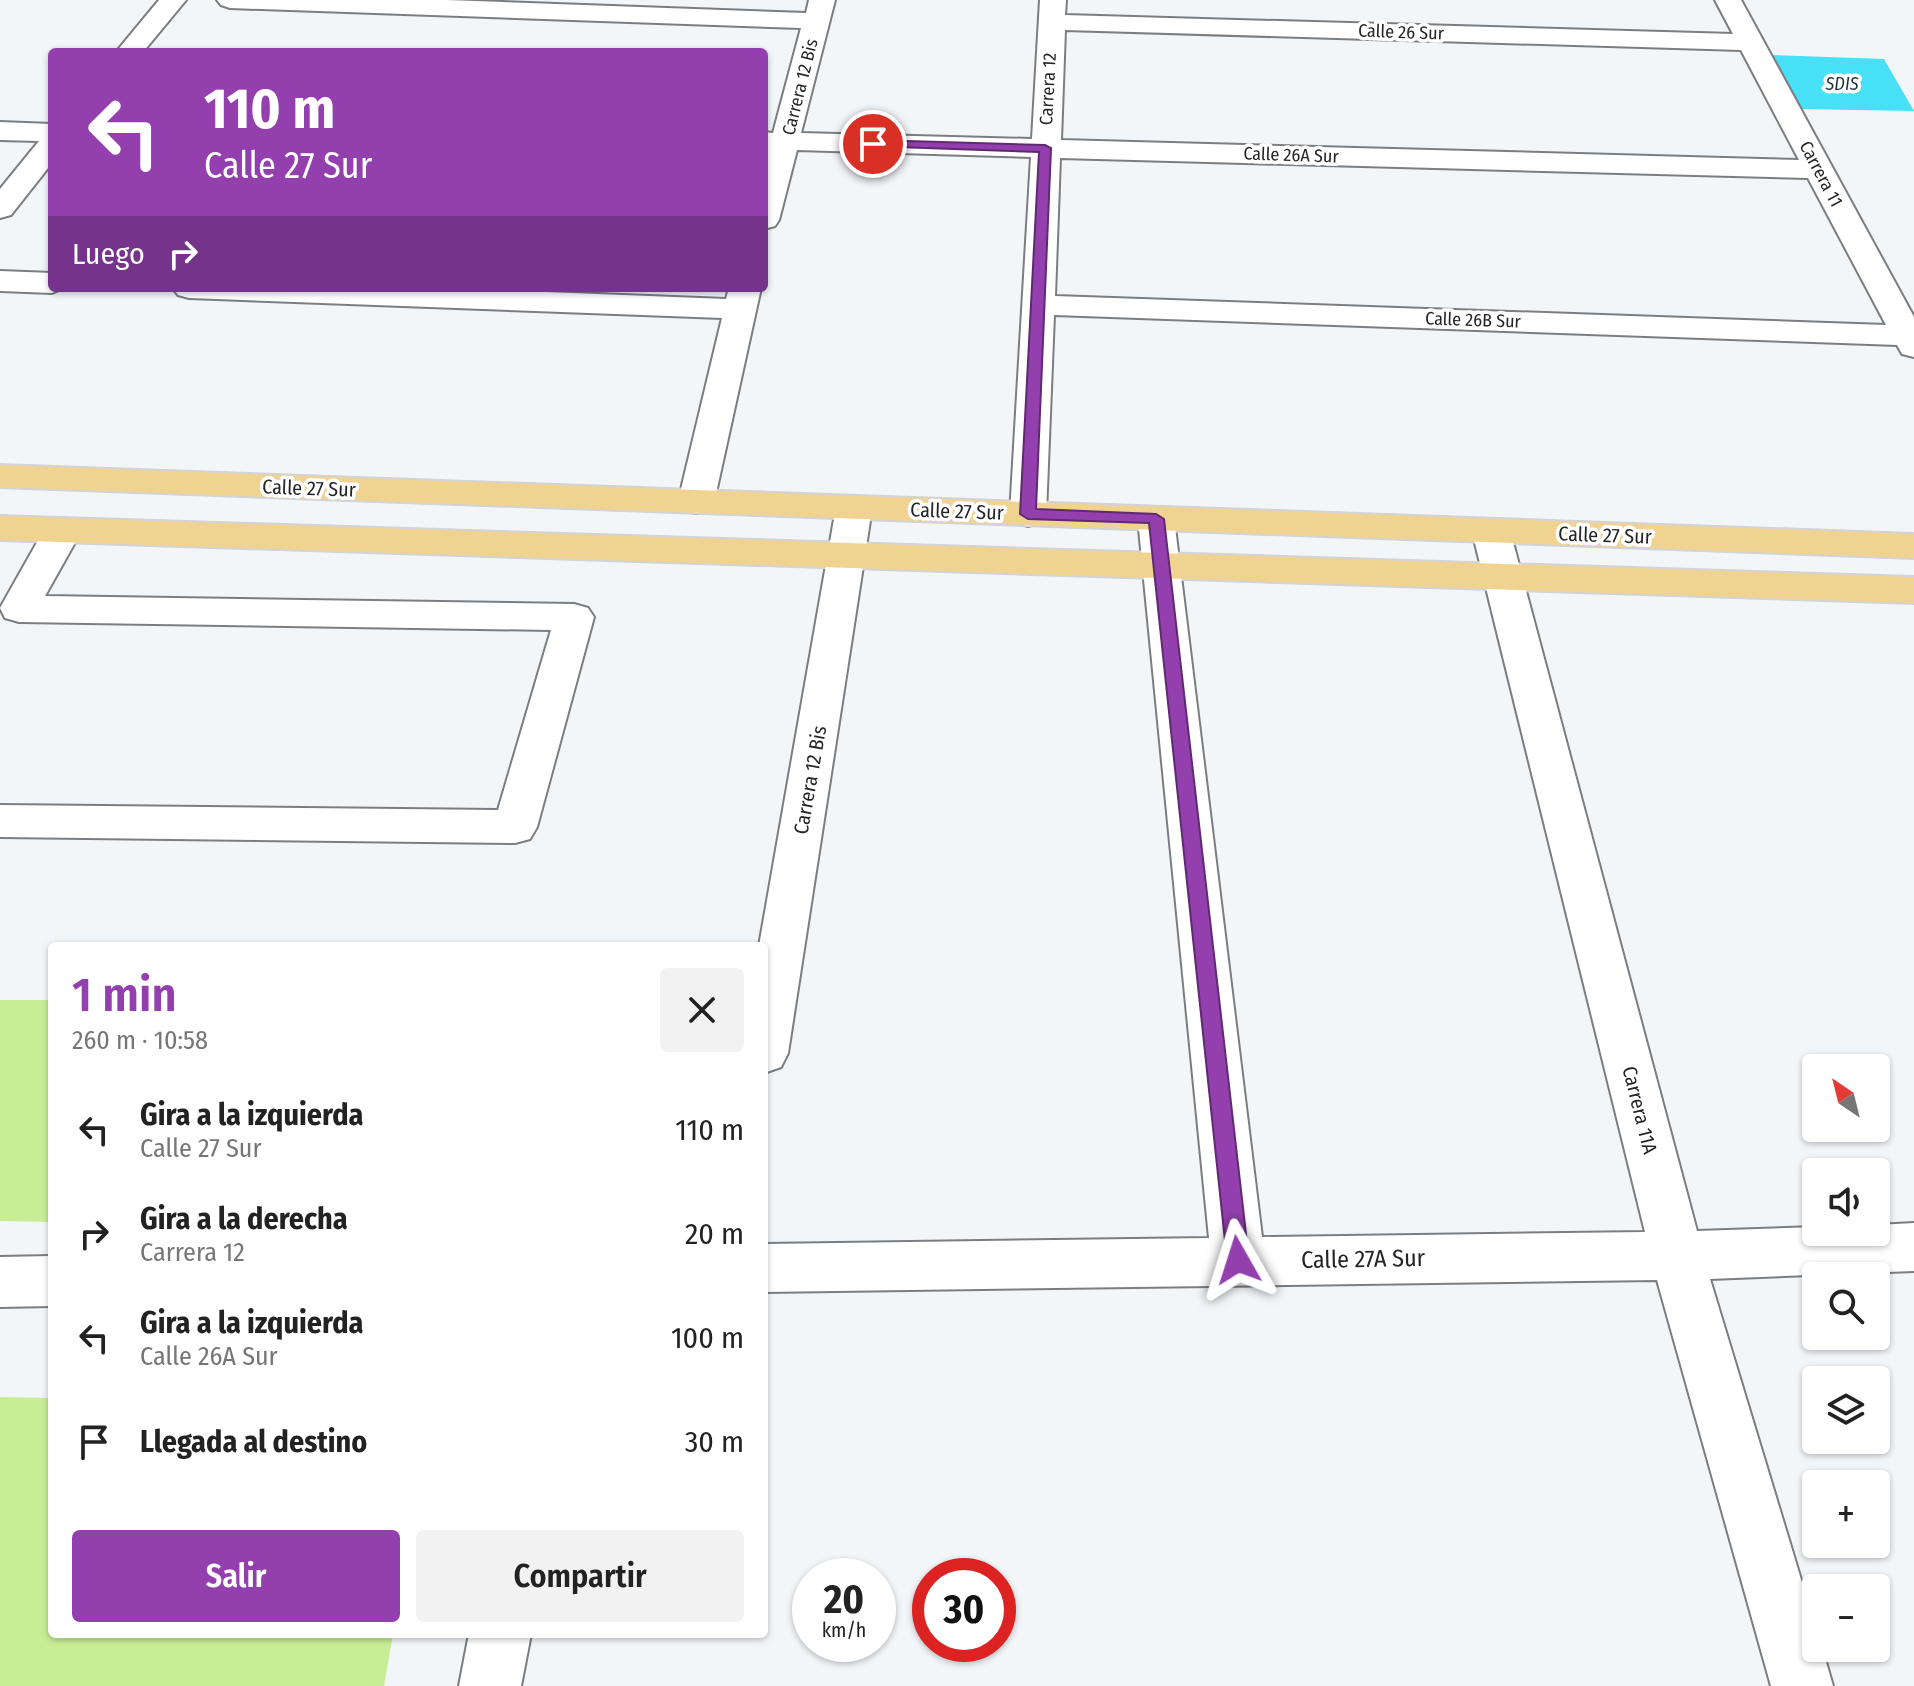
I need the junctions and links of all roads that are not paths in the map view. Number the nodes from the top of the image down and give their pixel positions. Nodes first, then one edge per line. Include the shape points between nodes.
1 (173, 0) edge
2 (230, 0) edge
3 (1728, 0) edge
4 (820, 11) edge
5 (1052, 11) edge
6 (1750, 42) junction
7 (132, 48) edge
8 (0, 131) edge
9 (48, 133) edge
10 (775, 141) edge
11 (1045, 148) junction
12 (48, 149) edge
13 (1818, 169) junction
14 (768, 191) edge
15 (0, 209) edge
16 (0, 281) edge
17 (48, 283) edge
18 (390, 292) edge
19 (742, 299) edge
20 (1038, 305) junction
21 (1911, 342) edge
22 (0, 476) edge
23 (696, 502) junction
24 (854, 508) junction
25 (1028, 514) junction
26 (1156, 519) junction
27 (0, 528) edge
28 (63, 530) junction
29 (1491, 531) junction
30 (1914, 546) edge
31 (848, 555) junction
32 (1162, 566) junction
33 (1505, 578) junction
34 (1914, 590) edge
35 (9, 622) edge
36 (0, 821) edge
37 (768, 1029) edge
38 (1914, 1247) edge
39 (1677, 1256) junction
40 (1238, 1260) junction
41 (768, 1268) edge
42 (48, 1281) edge
43 (0, 1282) edge
44 (499, 1638) edge
45 (490, 1686) edge
46 (1802, 1686) edge

1 - 7 street
2 - 4 street
3 - 6 street, Carrera 11
4 - 10 street, Carrera 12 Bis
5 - 6 street, Calle 26 Sur
5 - 11 street, Carrera 12
6 - 13 street, Carrera 11
8 - 9 street
10 - 11 street, Calle 26A Sur
10 - 14 street, Carrera 12 Bis
11 - 13 street, Calle 26A Sur
11 - 20 street, Carrera 12
12 - 15 street
13 - 21 street, Carrera 11
16 - 17 street
18 - 19 street
19 - 23 street
20 - 21 street, Calle 26B Sur
20 - 25 street, Carrera 12
22 - 23 main road, Calle 27 Sur
23 - 24 main road, Calle 27 Sur
24 - 25 main road, Calle 27 Sur
24 - 31 street, Carrera 12 Bis
25 - 26 main road, Calle 27 Sur
26 - 29 main road, Calle 27 Sur
26 - 32 street
27 - 28 main road
28 - 31 main road
28 - 35 street
29 - 30 main road, Calle 27 Sur
29 - 33 street, Carrera 11A
31 - 32 main road
31 - 37 street, Carrera 12 Bis
32 - 33 main road
32 - 40 street
33 - 34 main road
33 - 39 street, Carrera 11A
35 - 36 street via 574,617 515,827
38 - 39 street, Calle 27A Sur
39 - 40 street, Calle 27A Sur
39 - 46 street, Carrera 11A
40 - 41 street, Calle 27A Sur
42 - 43 street
44 - 45 street

